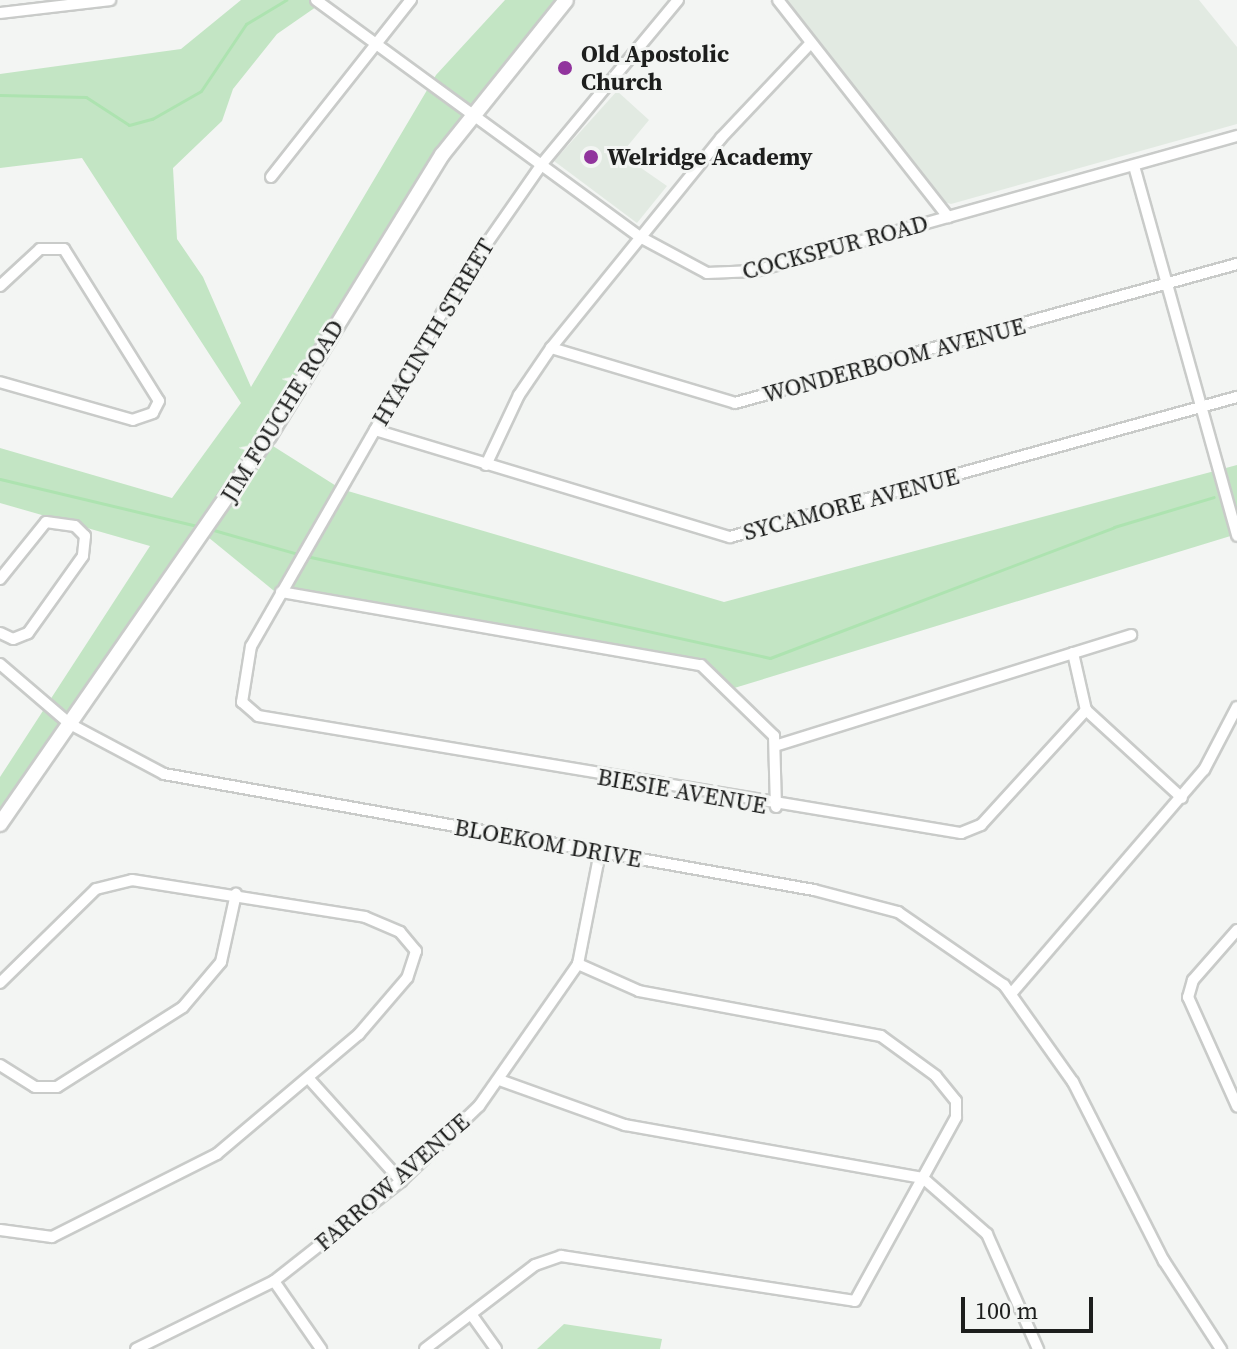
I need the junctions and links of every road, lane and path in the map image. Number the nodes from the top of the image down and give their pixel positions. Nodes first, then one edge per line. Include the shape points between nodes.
1 (110, 0) edge
2 (316, 0) edge
3 (411, 0) edge
4 (566, 0) edge
5 (678, 0) edge
6 (778, 0) edge
7 (66, 3) edge
8 (0, 13) edge
9 (375, 43) junction
10 (810, 44) junction
11 (472, 115) junction
12 (1237, 136) edge
13 (542, 164) junction
14 (1134, 166) junction
15 (271, 177) dead end
16 (948, 217) junction
17 (640, 237) junction
18 (1237, 264) edge
19 (1168, 283) junction
20 (0, 286) edge
21 (551, 348) junction
22 (0, 382) edge
23 (1237, 397) edge
24 (1203, 407) junction
25 (375, 430) junction
26 (486, 465) junction
27 (1237, 536) edge
28 (0, 579) edge
29 (281, 592) junction
30 (0, 633) edge
31 (1131, 635) dead end
32 (1073, 653) junction
33 (0, 664) edge
34 (240, 695) joint
35 (1237, 707) edge
36 (1086, 710) junction
37 (70, 724) junction
38 (778, 745) junction
39 (1182, 798) junction
40 (776, 807) junction
41 (0, 824) edge
42 (600, 852) junction
43 (236, 894) junction
44 (1237, 930) edge
45 (578, 964) junction
46 (0, 983) edge
47 (1011, 994) junction
48 (0, 1065) edge
49 (311, 1081) junction
50 (502, 1081) junction
51 (1233, 1086) edge
52 (1237, 1106) edge
53 (923, 1178) junction
54 (401, 1181) junction
55 (0, 1230) edge
56 (274, 1281) junction
57 (471, 1314) junction
58 (136, 1349) edge
59 (321, 1349) edge
60 (425, 1349) edge
61 (496, 1349) edge
62 (1038, 1349) edge
63 (1221, 1349) edge

1 - 7 street
2 - 9 street, COCKSPUR ROAD
3 - 9 street
4 - 11 street, JIM FOUCHE ROAD
5 - 13 street, HYACINTH STREET
6 - 10 street
7 - 8 street
9 - 11 street, COCKSPUR ROAD
9 - 15 street
10 - 16 street
10 - 17 street
11 - 13 street, COCKSPUR ROAD
11 - 37 street, JIM FOUCHE ROAD via 207,528
12 - 14 street, COCKSPUR ROAD
13 - 17 street, COCKSPUR ROAD
13 - 25 street, HYACINTH STREET via 464,275
14 - 16 street, COCKSPUR ROAD
14 - 19 street
16 - 17 street, COCKSPUR ROAD via 741,274 690,269
17 - 21 street
18 - 19 street, WONDERBOOM AVENUE
19 - 21 street, WONDERBOOM AVENUE via 735,403
19 - 24 street
20 - 22 street via 40,249 64,249 159,401 147,417 133,420
21 - 26 street via 519,395
23 - 24 street, SYCAMORE AVENUE
24 - 26 street, SYCAMORE AVENUE via 738,536
24 - 27 street
25 - 26 street, SYCAMORE AVENUE
25 - 29 street, HYACINTH STREET
28 - 30 street via 46,522 75,526 85,536 83,556 28,633 13,639
29 - 34 street, HYACINTH STREET via 251,646
29 - 38 street via 695,663 732,687
31 - 32 street
32 - 36 street
32 - 38 street
33 - 37 street, BLOEKOM DRIVE
34 - 40 street, BIESIE AVENUE via 258,716
35 - 39 street via 1219,748
36 - 39 street
36 - 40 street, BIESIE AVENUE via 969,832
37 - 41 street, JIM FOUCHE ROAD
37 - 42 street, BLOEKOM DRIVE via 164,774
38 - 40 street
39 - 47 street
42 - 45 street, FARROW AVENUE
42 - 47 street, BLOEKOM DRIVE via 888,907 977,962
43 - 46 street via 110,882
43 - 48 street via 221,962 183,1007 57,1087 35,1087
43 - 49 street via 365,917 413,944 416,959 399,989
44 - 51 street via 1193,980 1188,997
45 - 50 street, FARROW AVENUE
45 - 53 street via 639,991 863,1031 895,1044 936,1076 958,1106
47 - 63 street, BLOEKOM DRIVE via 1078,1090 1164,1261
49 - 54 street
49 - 55 street via 205,1162 61,1233 39,1238
50 - 53 street via 616,1123
50 - 54 street, FARROW AVENUE
51 - 52 street
53 - 57 street via 855,1301 561,1256 535,1265
53 - 62 street via 987,1234
54 - 56 street, FARROW AVENUE
56 - 58 street, FARROW AVENUE
56 - 59 street
57 - 60 street
57 - 61 street

